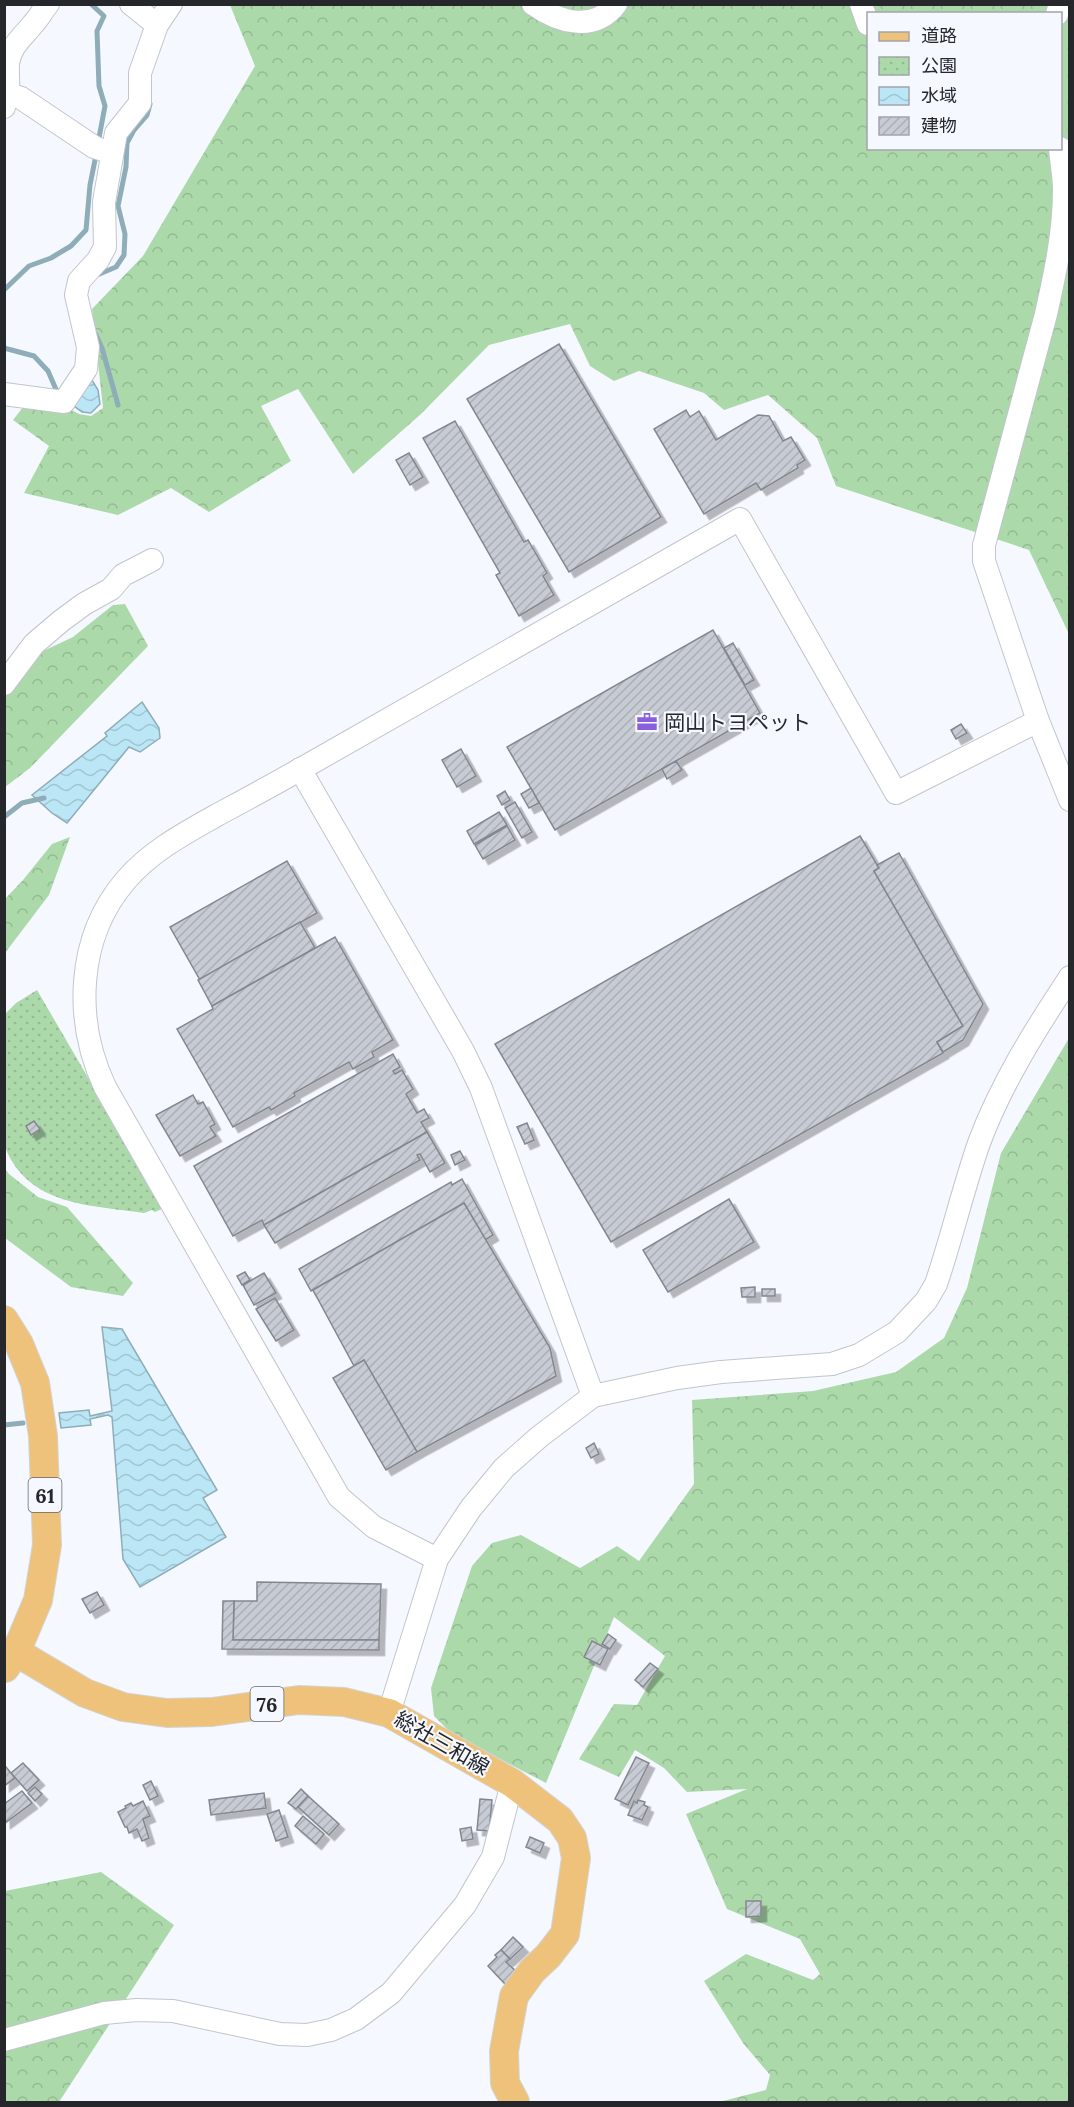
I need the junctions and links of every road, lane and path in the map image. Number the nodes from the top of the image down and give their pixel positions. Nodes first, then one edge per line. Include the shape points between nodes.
1 (48, 4) edge
2 (131, 4) edge
3 (171, 4) edge
4 (533, 4) edge
5 (616, 4) edge
6 (861, 4) edge
7 (867, 21) edge
8 (158, 25) junction
9 (7, 100) edge
10 (1060, 150) edge
11 (111, 153) junction
12 (1067, 186) edge
13 (4, 394) edge
14 (152, 560) dead end
15 (6, 678) edge
16 (1038, 721) junction
17 (300, 770) junction
18 (1070, 800) edge
19 (1070, 978) edge
20 (4, 1320) edge
21 (593, 1396) junction
22 (437, 1559) junction
23 (10, 1660) edge
24 (388, 1713) junction
25 (512, 1783) junction
26 (4, 2040) edge
27 (515, 2103) edge

1 - 9 street via 11,52
2 - 8 street
3 - 8 street
4 - 5 street via 567,22 589,22
6 - 7 street
8 - 11 street via 140,73 140,103 116,133
9 - 11 street via 21,98 94,147
10 - 12 street
11 - 13 street via 104,202 105,248 79,280 76,296 88,347 86,369 64,402
12 - 16 street via 1047,314 984,544 984,561
14 - 15 street via 123,575 111,589 61,621 34,644
16 - 17 street via 896,793 740,519
16 - 18 street
17 - 21 street via 481,1088
17 - 22 street via 182,834 125,881 106,910 91,946 84,982 85,1025 95,1066 105,1087 339,1497 374,1527
19 - 21 street via 1009,1077 980,1143 936,1284 897,1332 860,1355 832,1364 710,1374
20 - 23 main road, 61 via 20,1344 35,1383 43,1436 47,1545 38,1600
21 - 22 street via 504,1468
22 - 24 street
23 - 24 main road, 総社三和線 / 76 via 123,1707 167,1713 212,1712 299,1700 344,1702
24 - 25 main road, 総社三和線 / 76
25 - 26 street via 493,1857 465,1905 391,1993 356,2019 307,2035 280,2034 172,2011 137,2010 104,2013
25 - 27 main road, 総社三和線 / 76 via 560,1820 572,1838 576,1858 565,1934 514,1996 504,2051 505,2083

